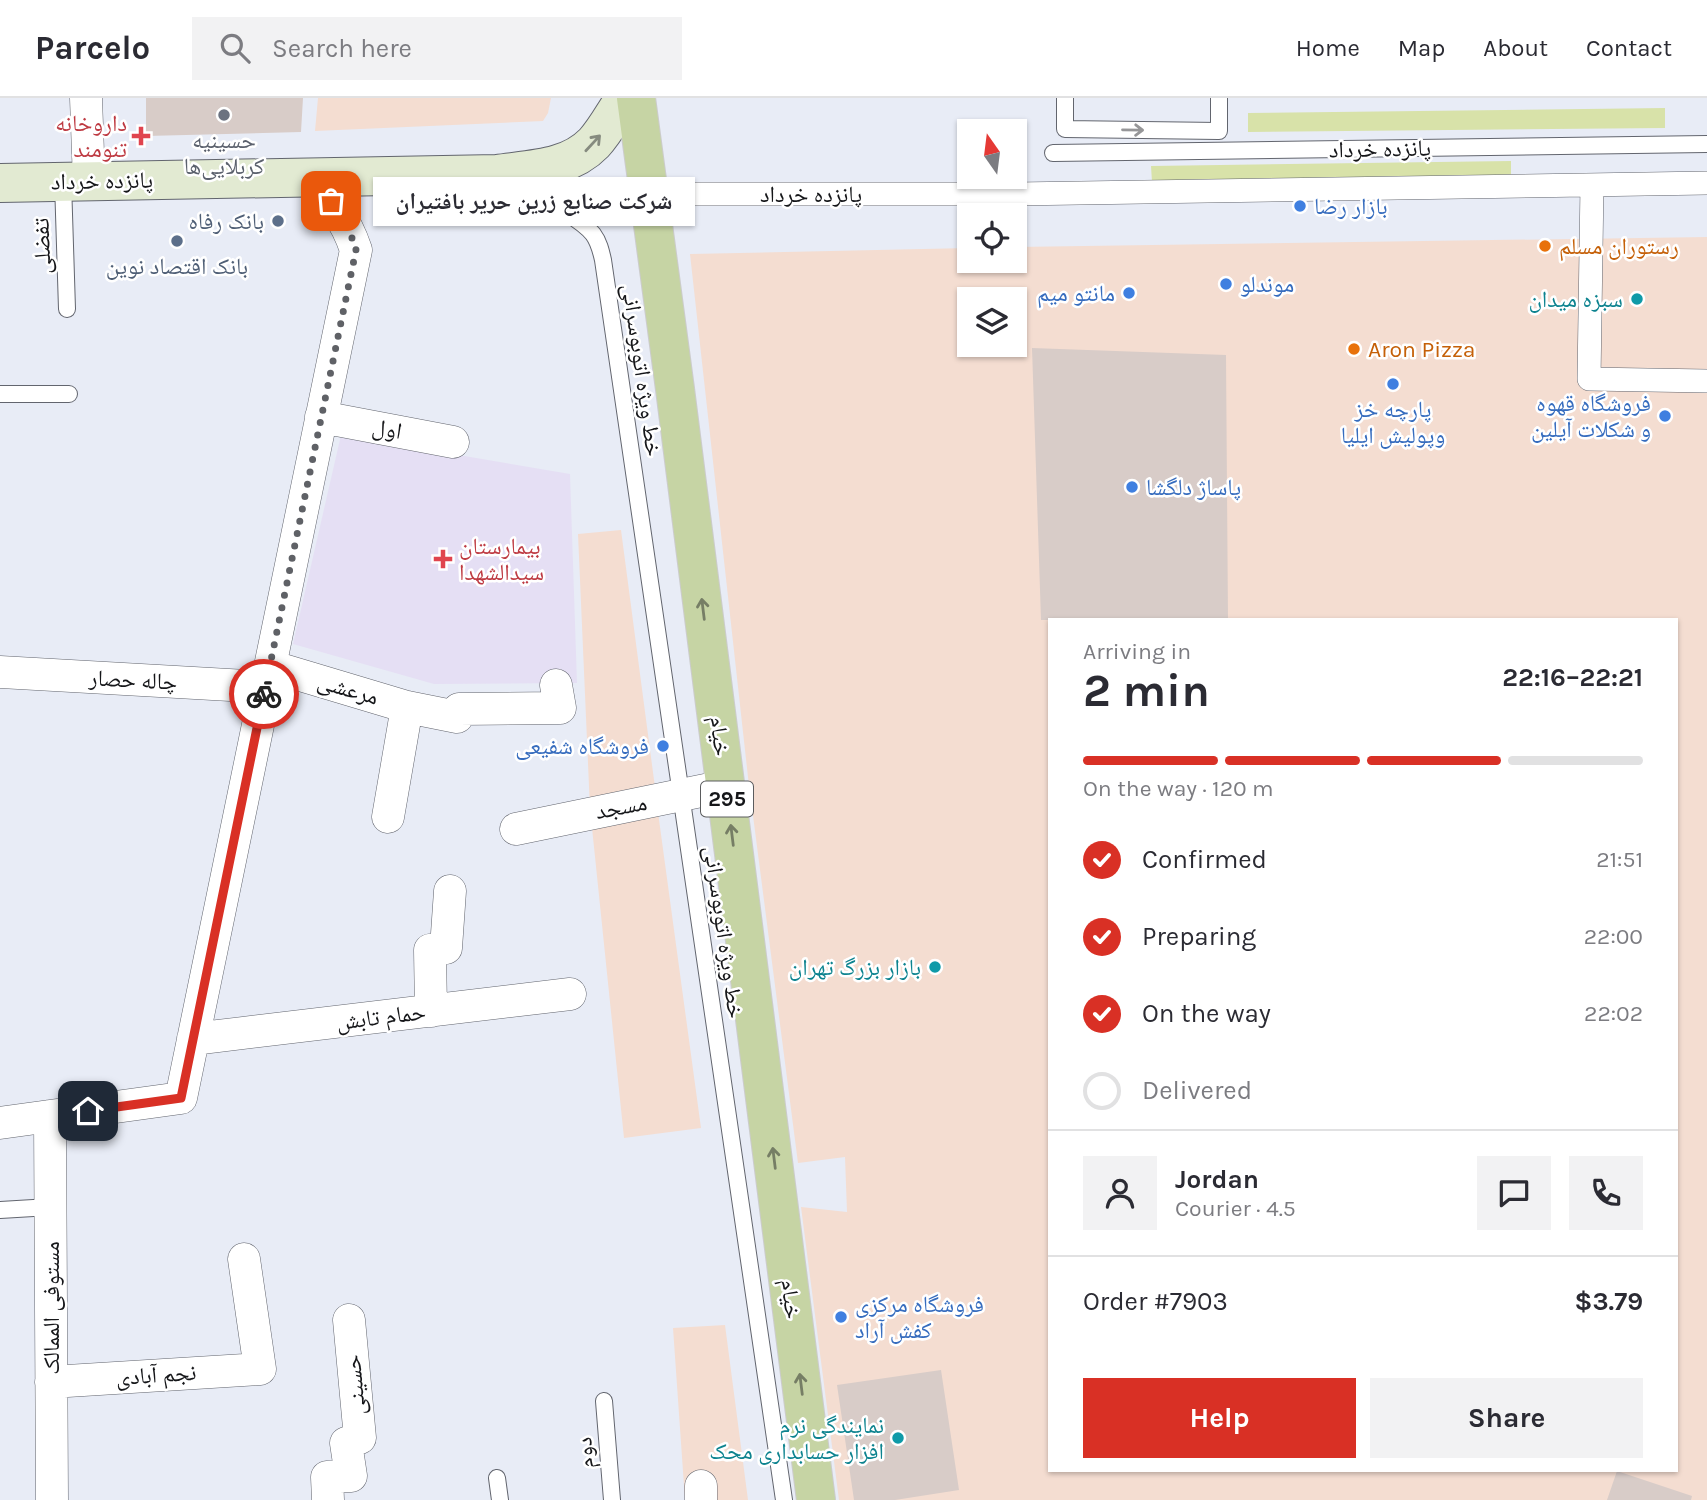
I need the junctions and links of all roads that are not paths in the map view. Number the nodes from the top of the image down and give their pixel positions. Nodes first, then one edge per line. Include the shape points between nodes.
1 (86, 98) edge
2 (625, 98) edge
3 (636, 98) edge
4 (1065, 98) edge
5 (1219, 98) edge
6 (1219, 131) junction
7 (1707, 144) edge
8 (1233, 150) junction
9 (1053, 153) dead end
10 (498, 174) junction
11 (304, 177) junction
12 (76, 181) junction
13 (0, 183) edge
14 (1707, 183) edge
15 (1592, 185) junction
16 (649, 194) junction
17 (66, 309) dead end
18 (1707, 381) edge
19 (0, 394) edge
20 (69, 394) dead end
21 (321, 417) junction
22 (453, 442) dead end
23 (0, 672) edge
24 (268, 677) junction
25 (558, 696) dead end
26 (421, 702) junction
27 (726, 786) junction
28 (681, 795) junction
29 (388, 817) dead end
30 (516, 829) dead end
31 (450, 891) dead end
32 (570, 994) dead end
33 (431, 1011) junction
34 (193, 1039) junction
35 (50, 1116) junction
36 (0, 1123) edge
37 (50, 1208) junction
38 (0, 1210) edge
39 (244, 1259) dead end
40 (349, 1321) dead end
41 (51, 1382) junction
42 (604, 1401) dead end
43 (496, 1478) dead end
44 (52, 1500) edge
45 (328, 1500) edge
46 (500, 1500) edge
47 (612, 1500) edge
48 (784, 1500) edge
49 (816, 1500) edge

1 - 12 street
10 -> 2 main road, پانزده خرداد via 562,164 581,155
3 - 16 main road, خیام / 295
4 -> 6 lane via 1065,129
5 - 6 lane
6 - 8 lane
7 - 8 lane, پانزده خرداد
8 - 9 lane, پانزده خرداد
10 - 11 main road, پانزده خرداد
10 - 28 lane, خط ویژه اتوبوسرانی via 582,224 600,247
11 - 12 main road, پانزده خرداد
11 - 21 street via 331,201 356,250
12 - 13 main road, پانزده خرداد
12 - 17 lane, تفضلی
14 - 15 street, پانزده خرداد
15 - 16 street, پانزده خرداد via 1016,194
15 - 18 street via 1589,379
27 -> 16 main road, خیام / 295
19 - 20 lane
21 - 22 street, اول
21 - 24 street
23 - 24 street, چاله حصار
24 - 26 street, مرعشی
24 - 34 street
25 - 26 street, مرعشی via 459,709 457,717
26 - 29 street
27 - 28 street, مسجد
49 -> 27 main road, خیام / 295
28 - 30 street, مسجد
28 - 48 lane, خط ویژه اتوبوسرانی
31 - 33 street via 446,948 430,950
32 - 33 street, حمام تابش
33 - 34 street, حمام تابش
34 - 35 street via 181,1098
35 - 36 street
35 - 37 street, مستوفی الممالک
37 - 38 lane
37 - 41 street, مستوفی الممالک
39 - 41 street, نجم آبادی via 260,1369
40 - 45 street, حسینی via 360,1438 346,1443 351,1476 327,1476
41 - 44 street, مستوفی الممالک
42 - 47 lane, دوم
43 - 46 lane

